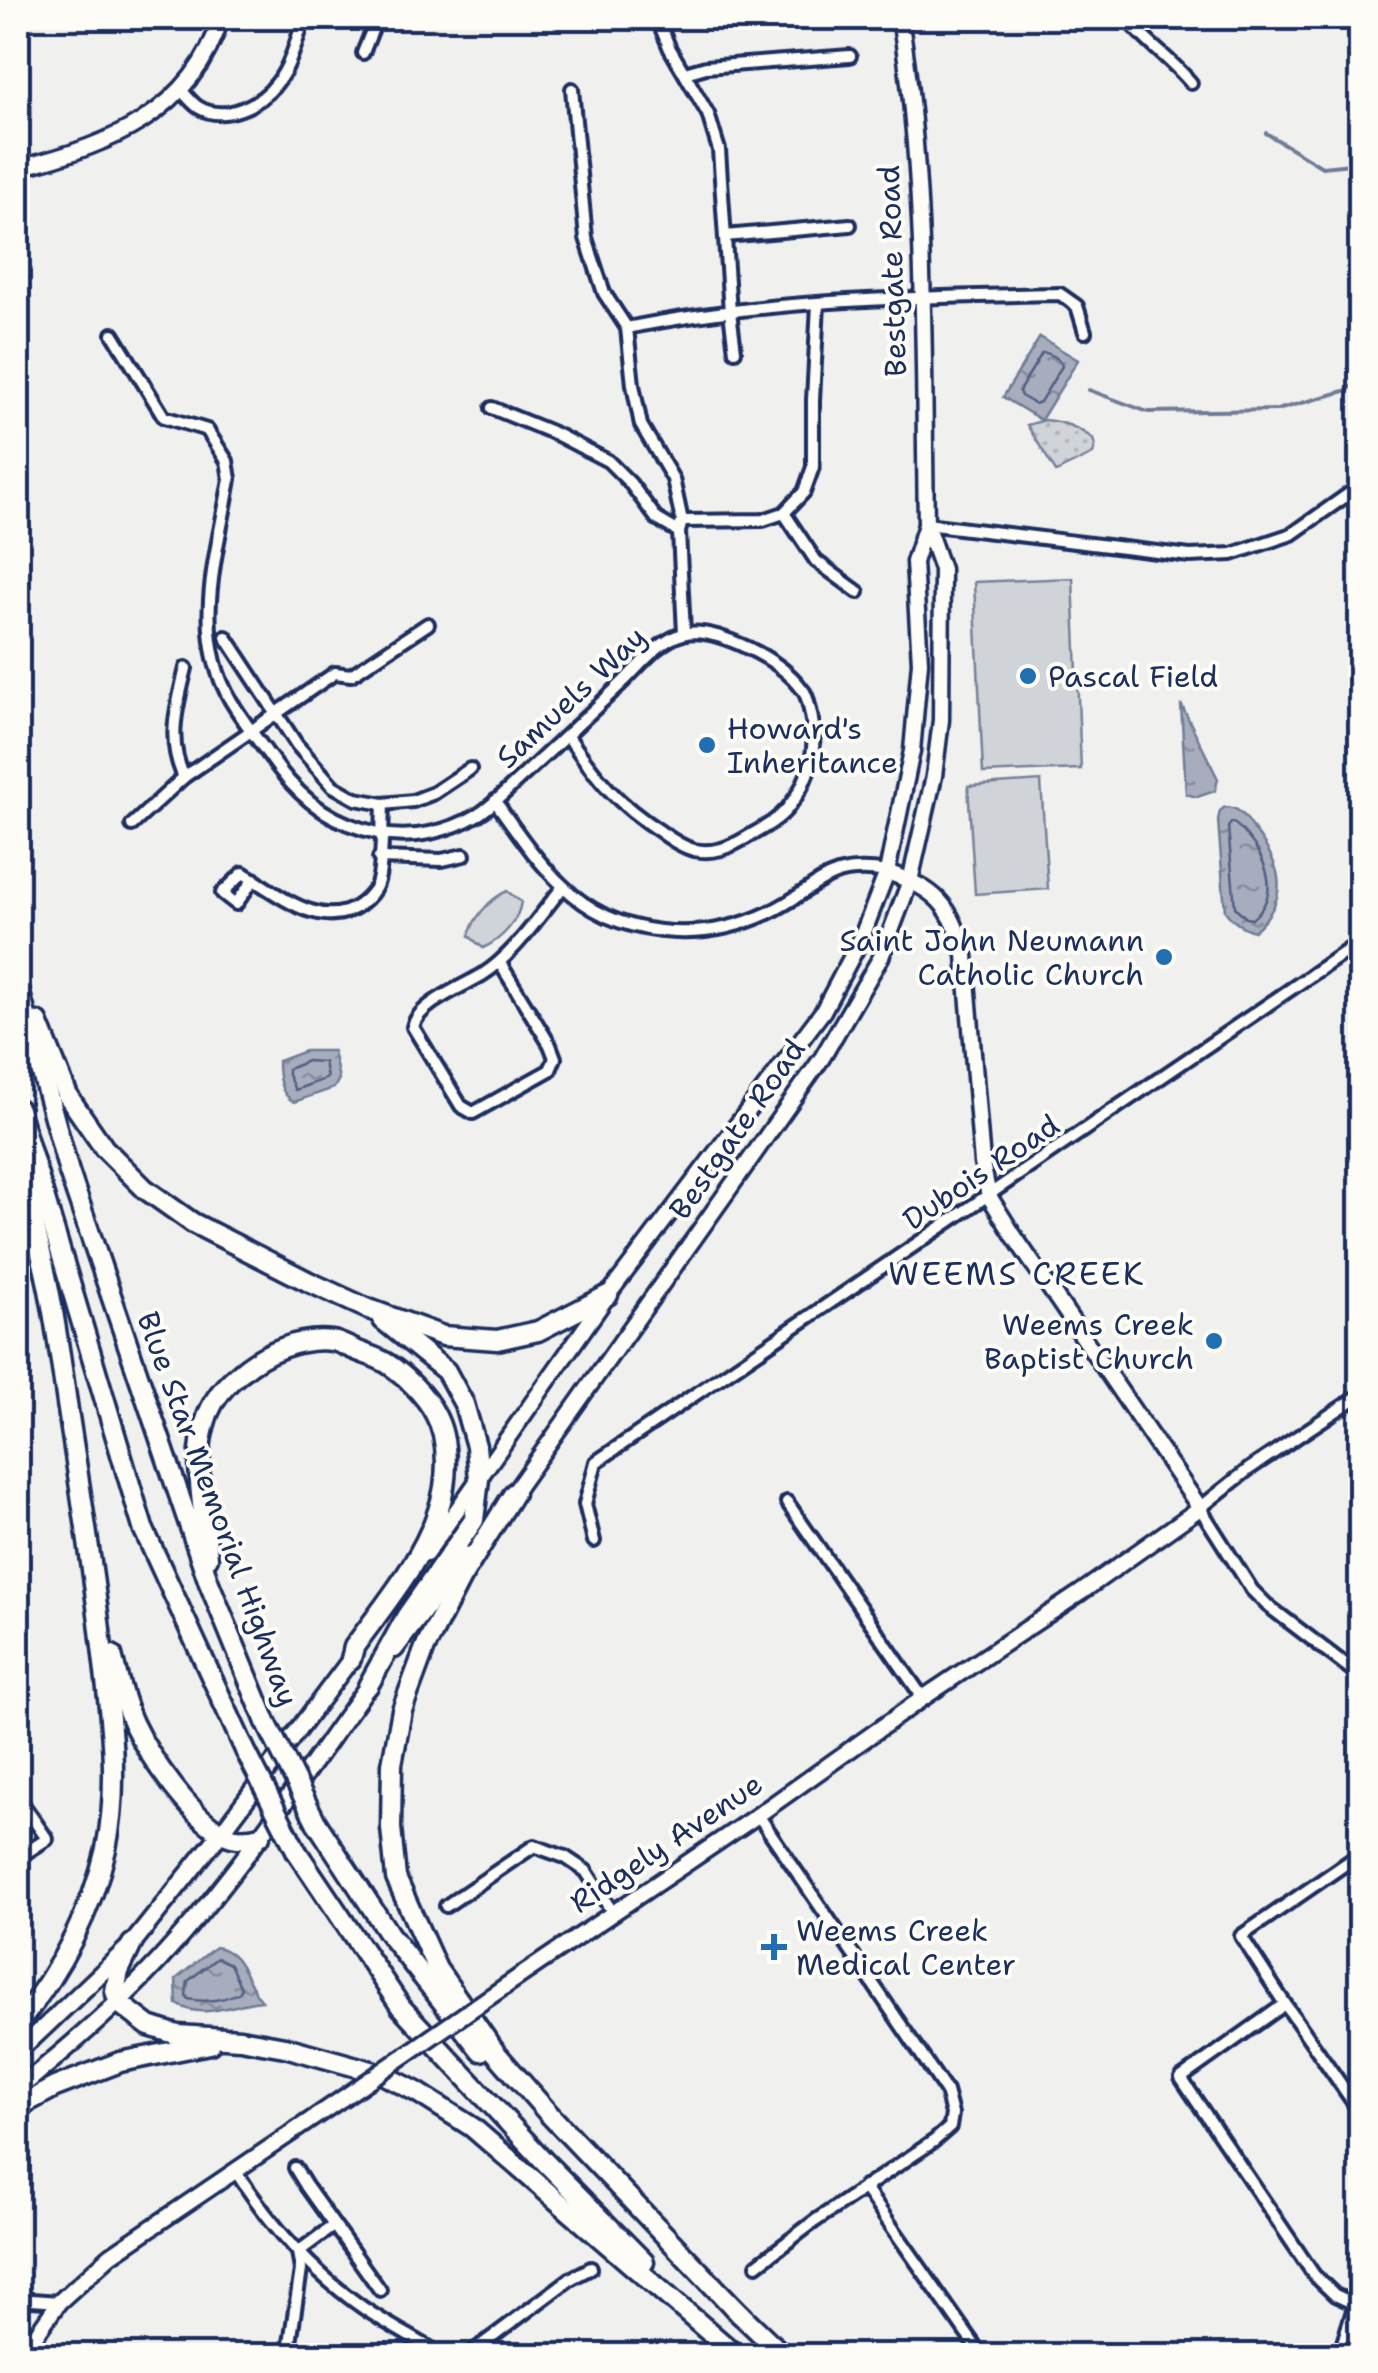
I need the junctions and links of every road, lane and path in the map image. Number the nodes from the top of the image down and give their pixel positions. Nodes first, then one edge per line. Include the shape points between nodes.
1 (221, 18) edge
2 (304, 18) edge
3 (377, 18) edge
4 (656, 18) edge
5 (679, 18) edge
6 (687, 18) edge
7 (900, 18) edge
8 (1126, 18) edge
9 (364, 53) dead end
10 (850, 56) dead end
11 (685, 74) junction
12 (1191, 83) dead end
13 (572, 89) dead end
14 (180, 90) junction
15 (18, 168) edge
16 (850, 224) dead end
17 (725, 236) junction
18 (922, 297) junction
19 (818, 304) junction
20 (730, 312) junction
21 (627, 328) junction
22 (1085, 332) dead end
23 (113, 334) dead end
24 (735, 351) dead end
25 (492, 408) dead end
26 (1360, 486) edge
27 (784, 513) junction
28 (926, 524) junction
29 (681, 527) junction
30 (858, 592) dead end
31 (428, 624) dead end
32 (684, 633) junction
33 (226, 638) dead end
34 (186, 668) dead end
35 (276, 712) junction
36 (252, 730) junction
37 (567, 736) junction
38 (470, 769) dead end
39 (184, 777) junction
40 (495, 802) junction
41 (383, 804) junction
42 (132, 825) dead end
43 (381, 834) junction
44 (464, 855) dead end
45 (380, 858) junction
46 (886, 872) junction
47 (254, 879) dead end
48 (910, 880) junction
49 (563, 887) junction
50 (1360, 942) edge
51 (500, 962) junction
52 (18, 972) edge
53 (18, 986) edge
54 (18, 1109) edge
55 (18, 1156) edge
56 (989, 1196) junction
57 (608, 1296) junction
58 (366, 1308) junction
59 (1360, 1395) edge
60 (479, 1479) junction
61 (514, 1493) junction
62 (786, 1502) dead end
63 (1200, 1508) junction
64 (594, 1541) dead end
65 (90, 1551) junction
66 (209, 1583) junction
67 (351, 1659) junction
68 (1360, 1676) edge
69 (368, 1686) junction
70 (923, 1698) junction
71 (18, 1797) edge
72 (758, 1815) junction
73 (222, 1833) junction
74 (260, 1836) junction
75 (1360, 1854) edge
76 (18, 1858) edge
77 (446, 1906) dead end
78 (613, 1913) junction
79 (132, 1944) junction
80 (118, 2003) junction
81 (1285, 2004) junction
82 (18, 2024) edge
83 (240, 2040) junction
84 (18, 2050) edge
85 (18, 2088) edge
86 (18, 2108) edge
87 (1360, 2112) edge
88 (295, 2168) dead end
89 (235, 2170) junction
90 (864, 2188) junction
91 (333, 2226) junction
92 (298, 2252) junction
93 (757, 2265) dead end
94 (591, 2268) dead end
95 (380, 2290) dead end
96 (18, 2299) edge
97 (59, 2302) junction
98 (1358, 2304) edge
99 (741, 2315) junction
100 (733, 2353) edge
101 (21, 2356) edge
102 (288, 2356) edge
103 (443, 2356) edge
104 (467, 2356) edge
105 (784, 2356) edge
106 (982, 2356) edge
107 (1339, 2356) edge

1 - 14 main road
2 - 14 street via 276,84 250,107 219,114 198,108
3 - 9 street
4 - 11 street
5 - 6 street
7 - 18 main road, Bestgate Road via 914,120
8 - 12 street
10 - 11 street
11 - 17 street via 719,150
13 - 21 street via 586,238 604,293
14 - 15 main road via 111,138
16 - 17 street
17 - 20 street
18 - 19 street
18 - 22 street via 1060,294 1076,306
18 - 28 main road, Bestgate Road
19 - 20 street
19 - 27 street via 813,466 804,492
20 - 21 street
20 - 24 street
21 - 29 street via 642,425 673,480
23 - 36 street via 164,417 208,430 228,461 208,627 220,677
25 - 29 street via 608,460 657,520
26 - 28 street via 1292,534 1232,554 1190,556
27 - 29 street
27 - 30 street via 816,561
28 - 46 main road, Bestgate Road via 914,562 920,662 912,751
28 - 48 main road, Bestgate Road via 942,569 941,720
29 - 32 street
31 - 35 street via 351,675 335,673
32 - 37 street, Samuels Way via 662,645
32 - 37 street via 736,642 773,660 805,691 814,754 787,809 726,849 682,846 604,787
33 - 35 street
34 - 39 street via 173,736
35 - 36 street
35 - 41 street via 333,786
36 - 39 street
36 - 43 street via 315,807
37 - 40 street, Samuels Way
38 - 41 street via 424,798
39 - 42 street
40 - 43 street, Samuels Way via 443,831
40 - 49 street
41 - 43 street
43 - 45 street
44 - 45 street
45 - 47 street via 378,883 368,898 338,916 315,914
46 - 48 main road
46 - 49 street via 857,868 831,874 770,912 693,932 622,922
46 - 57 main road, Bestgate Road via 862,938 823,1011
48 - 56 main road via 938,898 956,924 965,955
48 - 61 main road, Bestgate Road via 881,956 822,1058
49 - 51 street
50 - 56 street, Dubois Road
51 - 51 street via 427,1007 413,1026 462,1106 473,1113 550,1070 554,1058
52 - 58 highway via 68,1096 104,1148 145,1190 193,1223
53 - 66 highway, Blue Star Memorial Highway via 69,1172
54 - 100 highway, Blue Star Memorial Highway, bridge via 143,1528 296,1852 400,2008
55 - 65 highway via 49,1291
56 - 63 main road
56 - 64 street, Dubois Road via 596,1462 585,1504
57 - 58 highway via 538,1331 498,1340 443,1336
57 - 60 main road, Bestgate Road
58 - 60 highway via 446,1371 464,1404
59 - 63 street, Ridgely Avenue
60 - 67 main road, Bestgate Road
60 - 69 highway via 474,1520 406,1617
61 - 69 main road, Bestgate Road
61 - 99 highway via 434,1630 402,1710 392,1764 396,1878 436,1968 494,2052
62 - 70 street
63 - 68 street via 1252,1590
63 - 70 main road, Ridgely Avenue
65 - 73 highway via 133,1722 166,1779
65 - 82 highway via 111,1730 112,1812 80,1928
66 - 67 highway via 199,1444 224,1386 254,1362 305,1342 334,1342 388,1363 436,1414 445,1449 444,1487 422,1547
66 - 99 highway, Blue Star Memorial Highway, bridge via 316,1822 389,1934 564,2147
67 - 73 main road
69 - 74 main road
70 - 72 main road, Ridgely Avenue
71 - 76 street via 47,1839
72 - 78 main road, Ridgely Avenue
72 - 90 street via 950,2102 950,2127
73 - 74 highway
73 - 79 main road
74 - 80 main road
75 - 81 street via 1241,1936
77 - 78 street via 534,1846 586,1872
78 - 89 main road, Ridgely Avenue, bridge
79 - 80 highway via 119,1971
79 - 84 main road
80 - 83 highway via 149,2026 178,2036
80 - 85 main road
81 - 87 street
81 - 98 street via 1181,2078 1314,2275 1335,2295
83 - 86 highway via 120,2062
83 - 100 highway via 382,2074 458,2118
88 - 91 street
89 - 92 street
89 - 97 main road, Ridgely Avenue via 110,2255
90 - 93 street
90 - 106 street
91 - 92 street
91 - 95 street
92 - 102 street
92 - 103 street via 361,2306
94 - 104 street
96 - 97 street
97 - 101 main road, Ridgely Avenue
98 - 107 street
99 - 105 highway, Blue Star Memorial Highway

